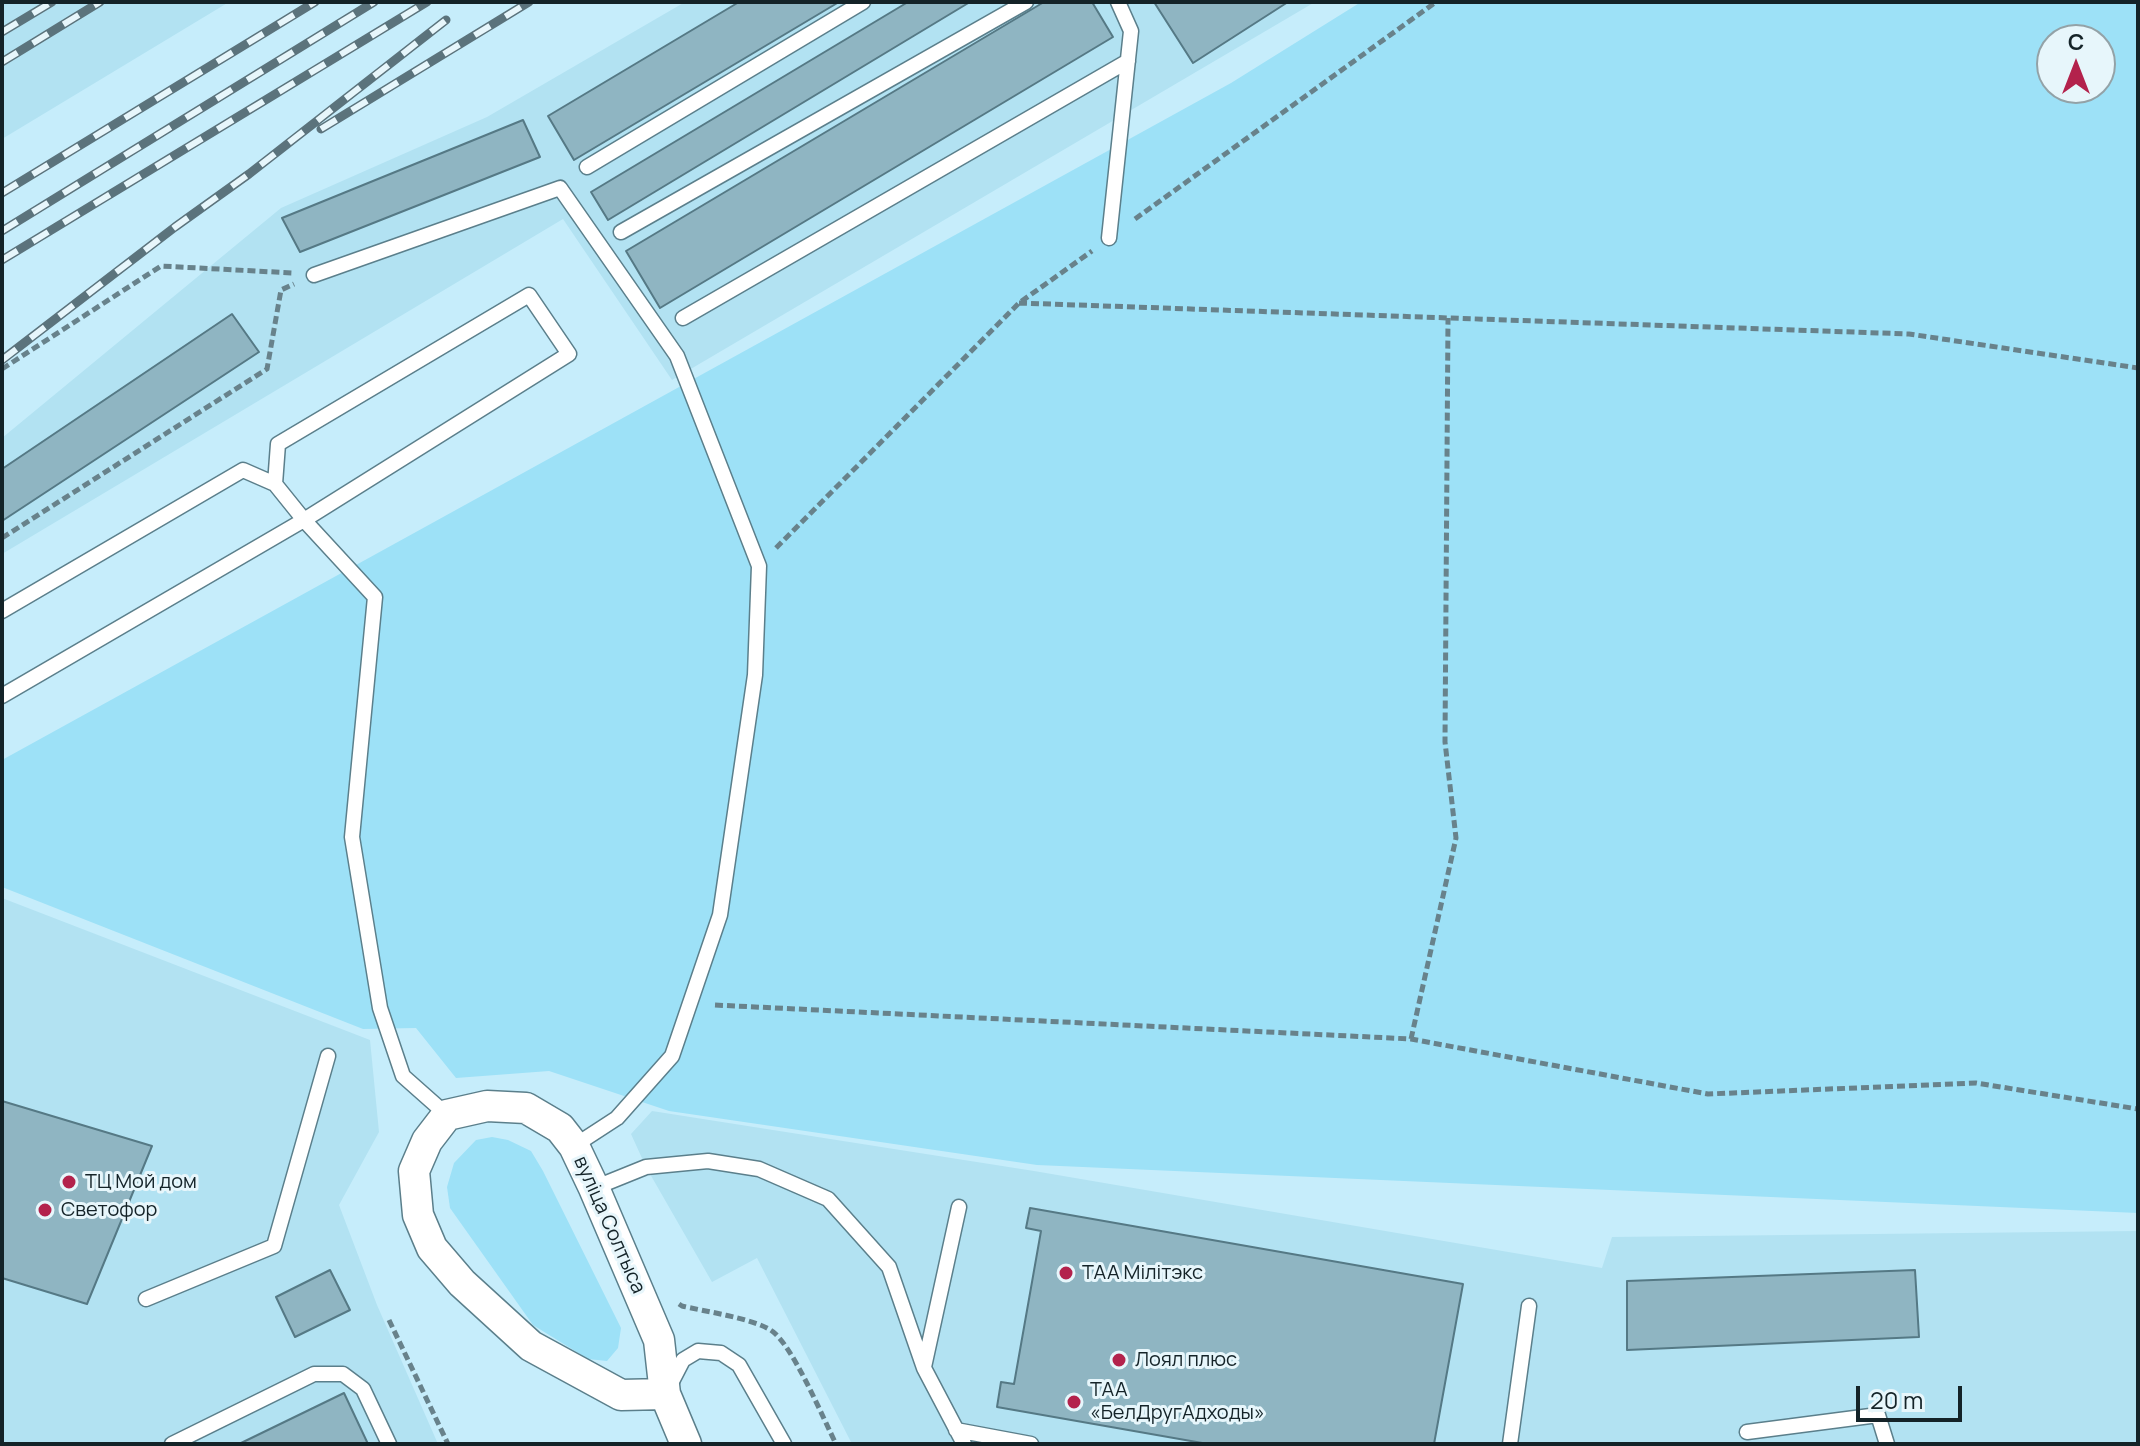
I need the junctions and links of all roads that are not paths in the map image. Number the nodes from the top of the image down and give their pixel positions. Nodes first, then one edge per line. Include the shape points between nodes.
1 (863, 2) edge
2 (1026, 2) edge
3 (1118, 2) edge
4 (1128, 61) junction
5 (587, 167) dead end
6 (621, 232) dead end
7 (1109, 238) road end
8 (314, 275) road end
9 (683, 318) dead end
10 (275, 484) junction
11 (304, 520) junction
12 (2, 611) edge
13 (2, 696) edge
14 (328, 1056) dead end
15 (447, 1115) junction
16 (574, 1146) junction
17 (594, 1188) junction
18 (959, 1207) dead end
19 (146, 1299) dead end
20 (1529, 1306) dead end
21 (924, 1368) junction
22 (665, 1394) junction
23 (956, 1430) junction
24 (1747, 1432) dead end
25 (172, 1444) edge
26 (389, 1444) edge
27 (686, 1444) edge
28 (784, 1444) edge
29 (964, 1444) edge
30 (1031, 1444) edge
31 (1510, 1444) edge
32 (1887, 1444) edge

1 - 5 lane
2 - 6 lane
3 - 4 lane via 1131,31
4 - 7 lane
4 - 9 lane
8 - 16 lane via 560,188 677,356 759,566 755,675 720,915 672,1056 617,1118
10 - 11 lane
10 - 11 lane via 278,444 529,295 569,354
10 - 12 lane via 243,470
11 - 13 lane
11 - 15 lane via 375,597 352,837 380,1008 403,1076
14 - 19 lane via 274,1246
15 - 16 street, вуліца Солтыса via 487,1106 526,1108 560,1128
15 - 22 street via 427,1141 414,1171 418,1215 432,1248 531,1346 621,1395
16 - 17 street, вуліца Солтыса
17 - 21 lane via 646,1167 708,1161 759,1169 828,1199 889,1267
17 - 22 street, вуліца Солтыса via 659,1340
18 - 21 lane
20 - 31 lane
21 - 23 lane
22 - 27 street, вуліца Солтыса
22 - 28 lane via 683,1360 698,1351 721,1353 739,1365
23 - 29 lane
23 - 30 lane
24 - 32 lane via 1878,1415
25 - 26 lane via 314,1374 343,1374 363,1389

